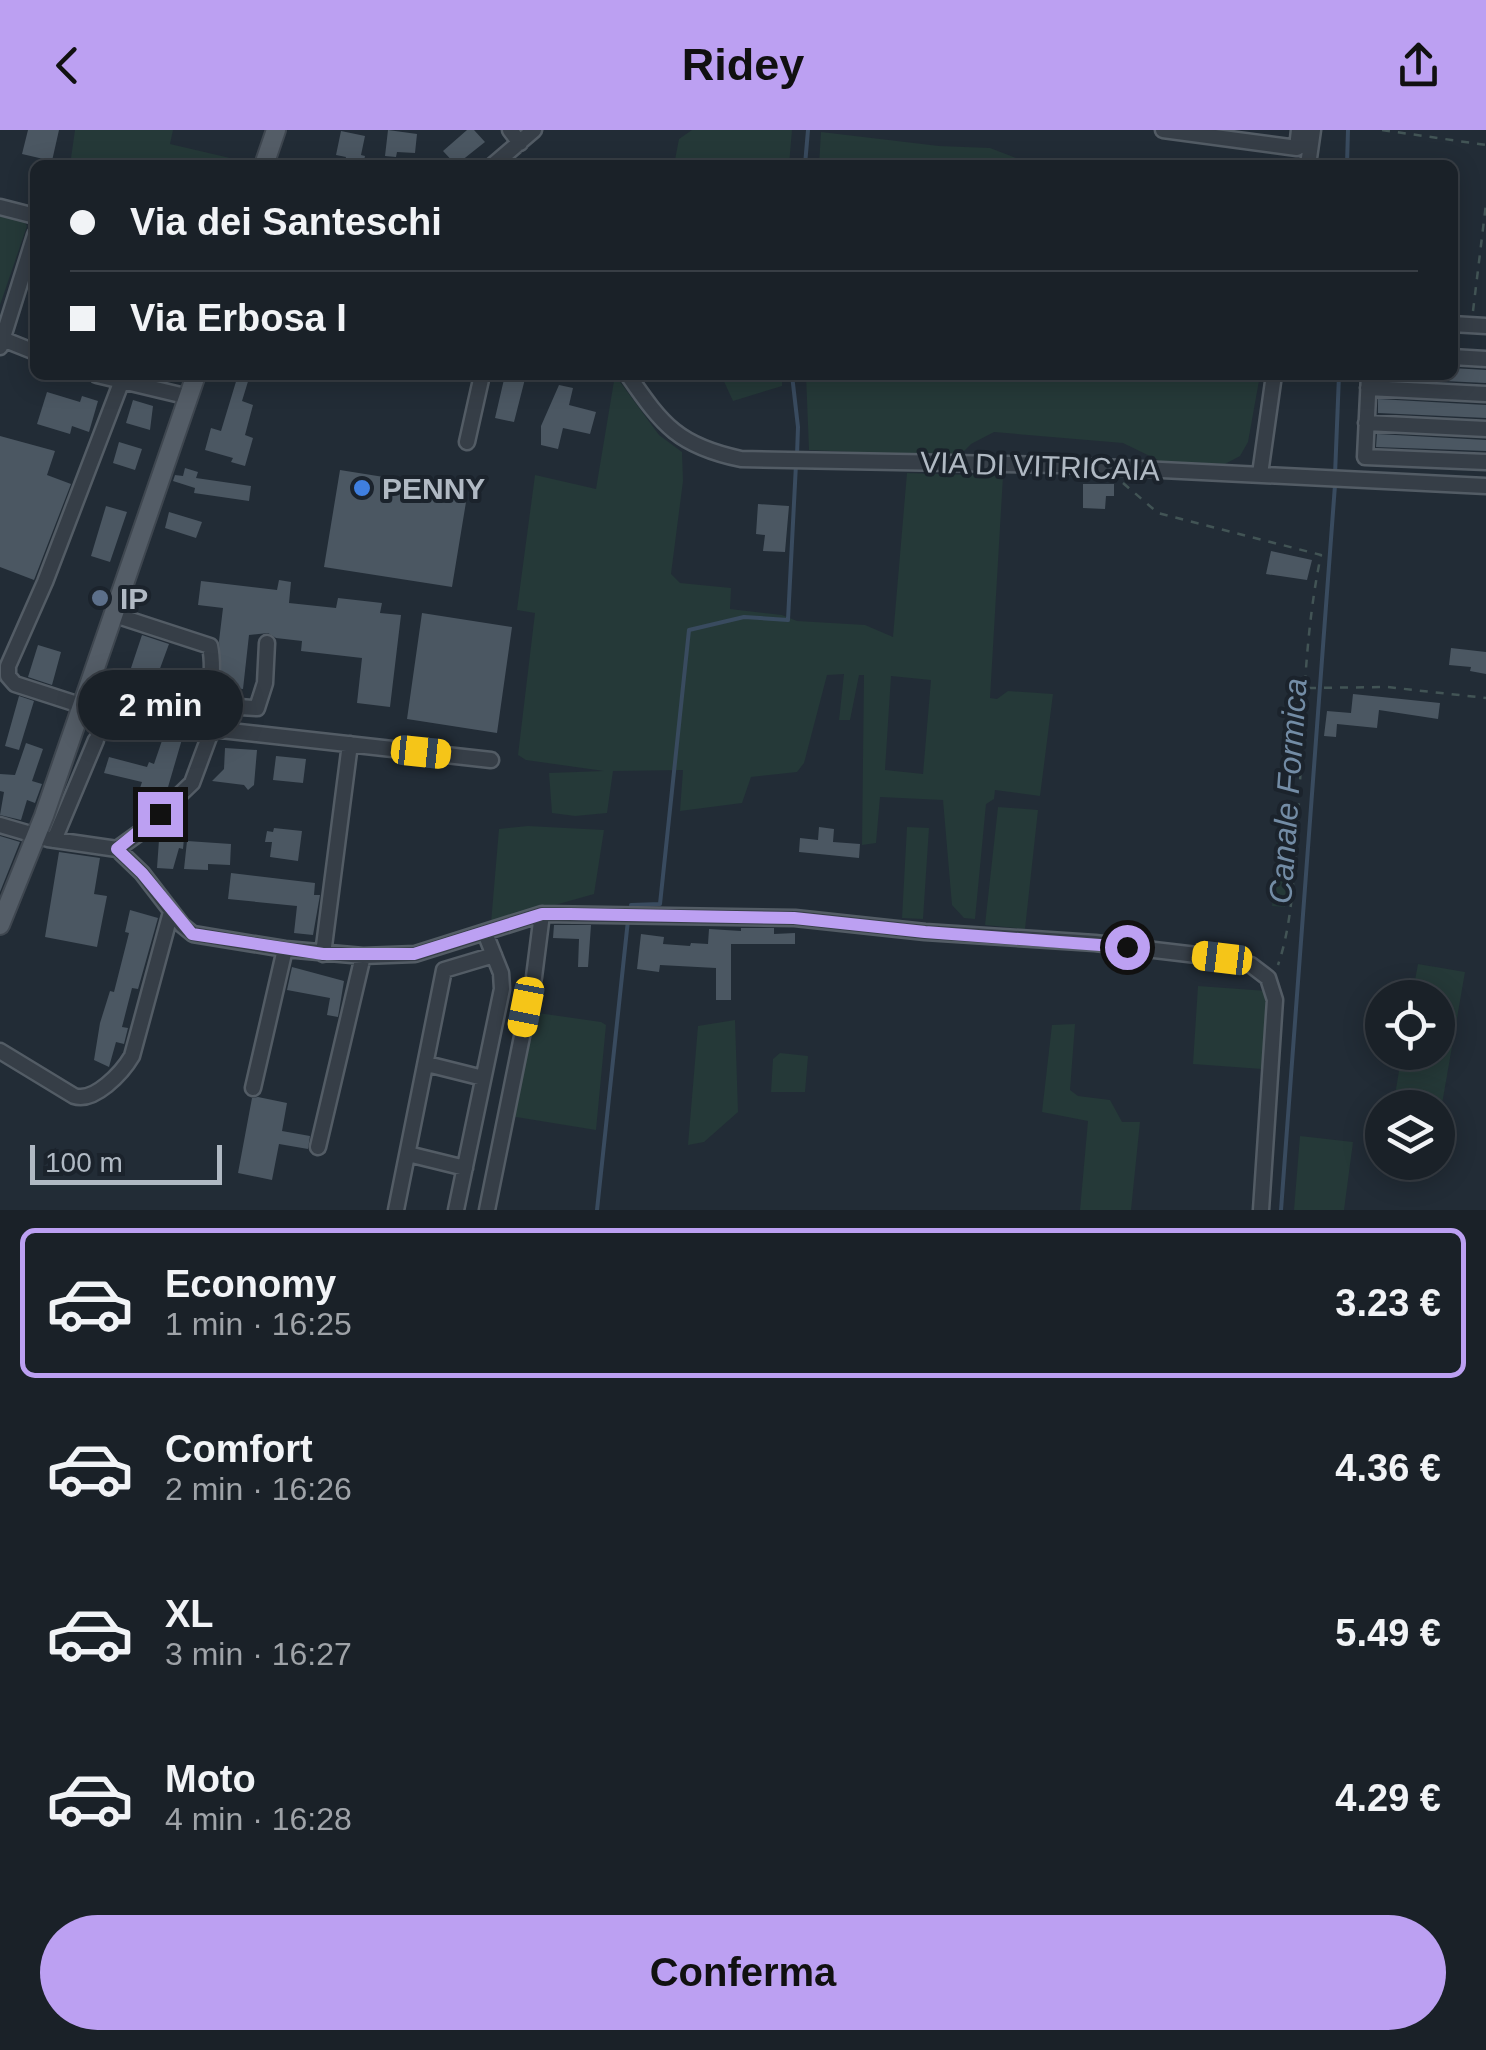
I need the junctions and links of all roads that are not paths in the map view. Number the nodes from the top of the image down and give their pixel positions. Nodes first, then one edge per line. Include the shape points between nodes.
1 (276, 130) edge
2 (534, 130) edge
3 (1163, 130) edge
4 (1300, 130) edge
5 (1313, 130) edge
6 (515, 136) edge
7 (266, 160) edge
8 (497, 160) edge
9 (1309, 160) edge
10 (0, 206) edge
11 (30, 215) edge
12 (30, 250) edge
13 (1458, 324) edge
14 (1486, 326) edge
15 (1, 342) edge
16 (30, 351) edge
17 (1458, 357) edge
18 (1486, 358) edge
19 (112, 380) edge
20 (194, 380) edge
21 (478, 380) edge
22 (632, 380) edge
23 (1273, 380) edge
24 (1369, 381) edge
25 (121, 383) junction
26 (1486, 394) edge
27 (188, 397) junction
28 (1366, 423) junction
29 (1486, 428) edge
30 (464, 441) dead end
31 (1486, 462) edge
32 (1260, 474) junction
33 (1486, 486) edge
34 (114, 615) junction
35 (267, 643) dead end
36 (83, 706) junction
37 (96, 740) dead end
38 (350, 744) junction
39 (491, 760) dead end
40 (0, 825) edge
41 (45, 838) junction
42 (117, 849) junction
43 (171, 912) junction
44 (542, 914) junction
45 (0, 925) edge
46 (486, 933) junction
47 (285, 949) junction
48 (323, 954) junction
49 (363, 956) junction
50 (494, 956) junction
51 (0, 1051) edge
52 (427, 1064) junction
53 (484, 1078) junction
54 (253, 1088) dead end
55 (318, 1147) dead end
56 (408, 1154) junction
57 (464, 1168) junction
58 (396, 1210) edge
59 (456, 1210) edge
60 (487, 1210) edge
61 (1261, 1210) edge

1 - 7 main road
2 - 6 street
3 - 4 street via 1297,148
5 - 9 street
6 - 8 street
10 - 11 street
12 - 15 street
13 - 14 street
15 - 16 street
17 - 18 street
19 - 25 street
20 - 27 main road
21 - 30 street
22 - 32 street, VIA DI VITRICAIA via 690,445 741,459
23 - 32 street
24 - 26 street
24 - 28 street
25 - 27 street
25 - 36 street via 8,666 15,684
27 - 34 main road
28 - 29 street
28 - 31 street via 1365,457
32 - 33 street, VIA DI VITRICAIA
34 - 35 street via 210,646 212,698 223,704 257,708
34 - 36 main road
36 - 41 main road
37 - 41 street
38 - 39 street
38 - 42 street via 212,729 192,782
38 - 48 street
40 - 41 street
41 - 42 street
41 - 45 main road
42 - 43 street
43 - 47 street via 192,934
43 - 51 street via 125,1068 82,1099
44 - 46 street
44 - 60 street
44 - 61 street via 794,918 1095,943 1250,966 1268,978 1275,1000
46 - 49 street via 414,954
46 - 50 street
47 - 48 street
47 - 54 street
48 - 49 street
49 - 55 street
50 - 52 street via 444,970
50 - 53 street via 502,989
52 - 53 street
52 - 56 street
53 - 57 street
56 - 57 street
56 - 58 street
57 - 59 street

